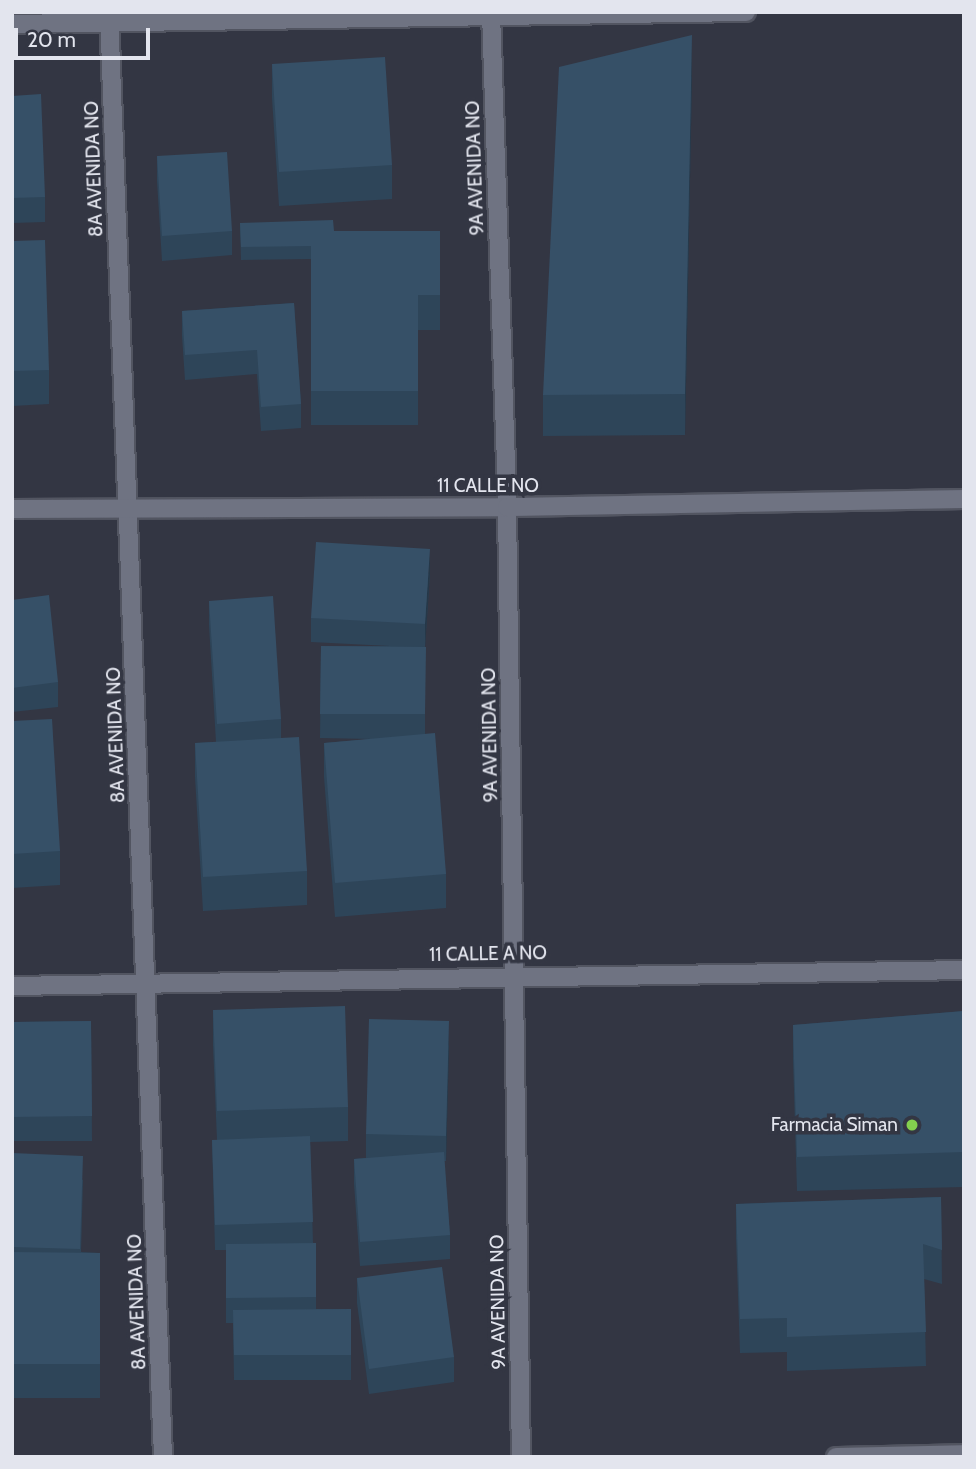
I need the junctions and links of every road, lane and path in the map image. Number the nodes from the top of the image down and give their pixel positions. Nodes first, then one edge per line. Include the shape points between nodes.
1 (746, 12) edge
2 (491, 15) edge
3 (110, 17) edge
4 (12, 24) edge
5 (964, 499) edge
6 (128, 507) junction
7 (507, 507) junction
8 (12, 509) edge
9 (964, 970) edge
10 (516, 975) junction
11 (146, 982) junction
12 (12, 986) edge
13 (964, 1454) edge
14 (163, 1457) edge
15 (521, 1457) edge
16 (836, 1457) edge

1 - 2 street
2 - 3 street
2 - 7 street, 9A AVENIDA NO
3 - 4 street
3 - 6 street, 8A AVENIDA NO
5 - 7 street, 11 CALLE NO
6 - 7 street, 11 CALLE NO
6 - 8 street, 11 CALLE NO
6 - 11 street, 8A AVENIDA NO
7 - 10 street, 9A AVENIDA NO
9 - 10 street, 11 CALLE A NO
10 - 11 street, 11 CALLE A NO
10 - 15 street, 9A AVENIDA NO
11 - 12 street, 11 CALLE A NO
11 - 14 street, 8A AVENIDA NO
13 - 16 street

